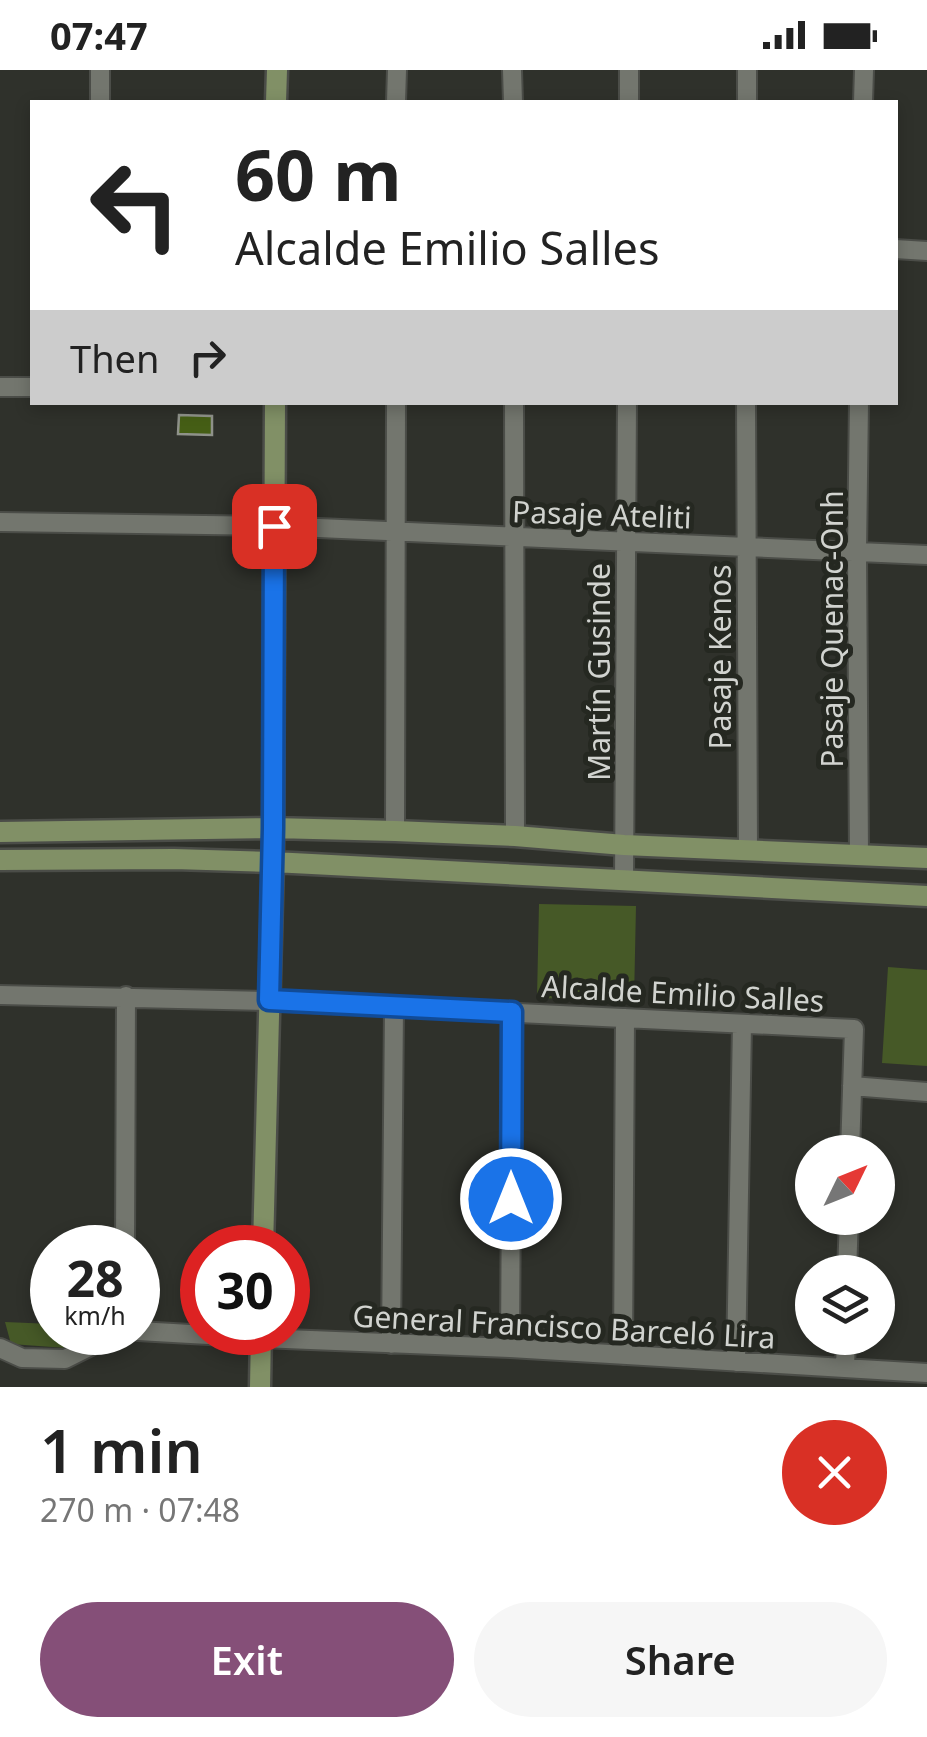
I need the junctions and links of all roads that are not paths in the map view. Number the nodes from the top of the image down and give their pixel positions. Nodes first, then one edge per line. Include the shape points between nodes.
1 (100, 70) edge
2 (276, 70) edge
3 (396, 70) edge
4 (512, 70) edge
5 (629, 70) edge
6 (747, 70) edge
7 (864, 70) edge
8 (100, 100) edge
9 (276, 100) edge
10 (396, 100) edge
11 (512, 100) edge
12 (629, 100) edge
13 (747, 100) edge
14 (863, 100) edge
15 (898, 249) edge
16 (927, 250) edge
17 (0, 387) edge
18 (30, 387) edge
19 (275, 405) edge
20 (396, 405) edge
21 (514, 405) edge
22 (627, 405) edge
23 (746, 405) edge
24 (859, 405) edge
25 (0, 522) edge
26 (274, 526) junction
27 (395, 532) junction
28 (514, 537) junction
29 (626, 542) junction
30 (746, 547) junction
31 (857, 552) junction
32 (927, 556) edge
33 (273, 828) junction
34 (395, 831) junction
35 (0, 832) edge
36 (516, 836) junction
37 (624, 845) junction
38 (748, 851) junction
39 (859, 856) junction
40 (927, 858) edge
41 (0, 860) edge
42 (273, 862) junction
43 (624, 881) junction
44 (927, 896) edge
45 (0, 995) edge
46 (126, 996) junction
47 (269, 1000) junction
48 (394, 1007) junction
49 (512, 1012) junction
50 (625, 1018) junction
51 (742, 1024) junction
52 (852, 1086) junction
53 (927, 1092) edge
54 (851, 1135) edge
55 (125, 1225) edge
56 (264, 1225) edge
57 (310, 1338) edge
58 (391, 1344) junction
59 (0, 1348) edge
60 (510, 1348) junction
61 (73, 1355) edge
62 (261, 1355) edge
63 (845, 1355) edge
64 (622, 1356) junction
65 (736, 1362) junction
66 (845, 1368) junction
67 (927, 1373) edge
68 (260, 1387) edge

1 - 8 street
2 - 9 main road
3 - 10 street
4 - 11 street
5 - 12 street
6 - 13 street
7 - 14 street
15 - 16 street
17 - 18 street
19 - 26 main road
20 - 27 street
21 - 28 street
22 - 29 street, Martín Gusinde
23 - 30 street, Pasaje Kenos
24 - 31 street, Pasaje Quenac-Onh
25 - 26 street, Pasaje Ateliti
26 - 27 street, Pasaje Ateliti
26 - 33 main road
27 - 28 street, Pasaje Ateliti
27 - 34 street
28 - 29 street, Pasaje Ateliti
28 - 36 street
29 - 30 street, Pasaje Ateliti
29 - 37 street, Martín Gusinde
30 - 31 street, Pasaje Ateliti
30 - 38 street, Pasaje Kenos
31 - 32 street, Pasaje Ateliti
31 - 39 street, Pasaje Quenac-Onh
33 - 34 main road
33 - 35 main road
33 - 42 main road
34 - 36 main road
36 - 37 main road
37 - 38 main road
37 - 43 street, Martín Gusinde
38 - 39 main road
39 - 40 main road
41 - 42 main road
42 - 43 main road
42 - 47 main road
43 - 44 main road
45 - 46 street, Alcalde Emilio Salles
46 - 47 street, Alcalde Emilio Salles
46 - 55 street
47 - 48 street, Alcalde Emilio Salles
47 - 56 main road
48 - 49 street, Alcalde Emilio Salles
48 - 58 street
49 - 50 street, Alcalde Emilio Salles
49 - 60 street
50 - 51 street, Alcalde Emilio Salles
50 - 64 street
51 - 52 street, Alcalde Emilio Salles via 854,1029
51 - 65 street
52 - 53 street
52 - 54 street
57 - 58 street, General Francisco Barceló Lira
58 - 60 street, General Francisco Barceló Lira
59 - 61 street via 22,1358
60 - 64 street, General Francisco Barceló Lira
62 - 68 main road
63 - 66 street
64 - 65 street, General Francisco Barceló Lira
65 - 66 street, General Francisco Barceló Lira
66 - 67 street, General Francisco Barceló Lira

